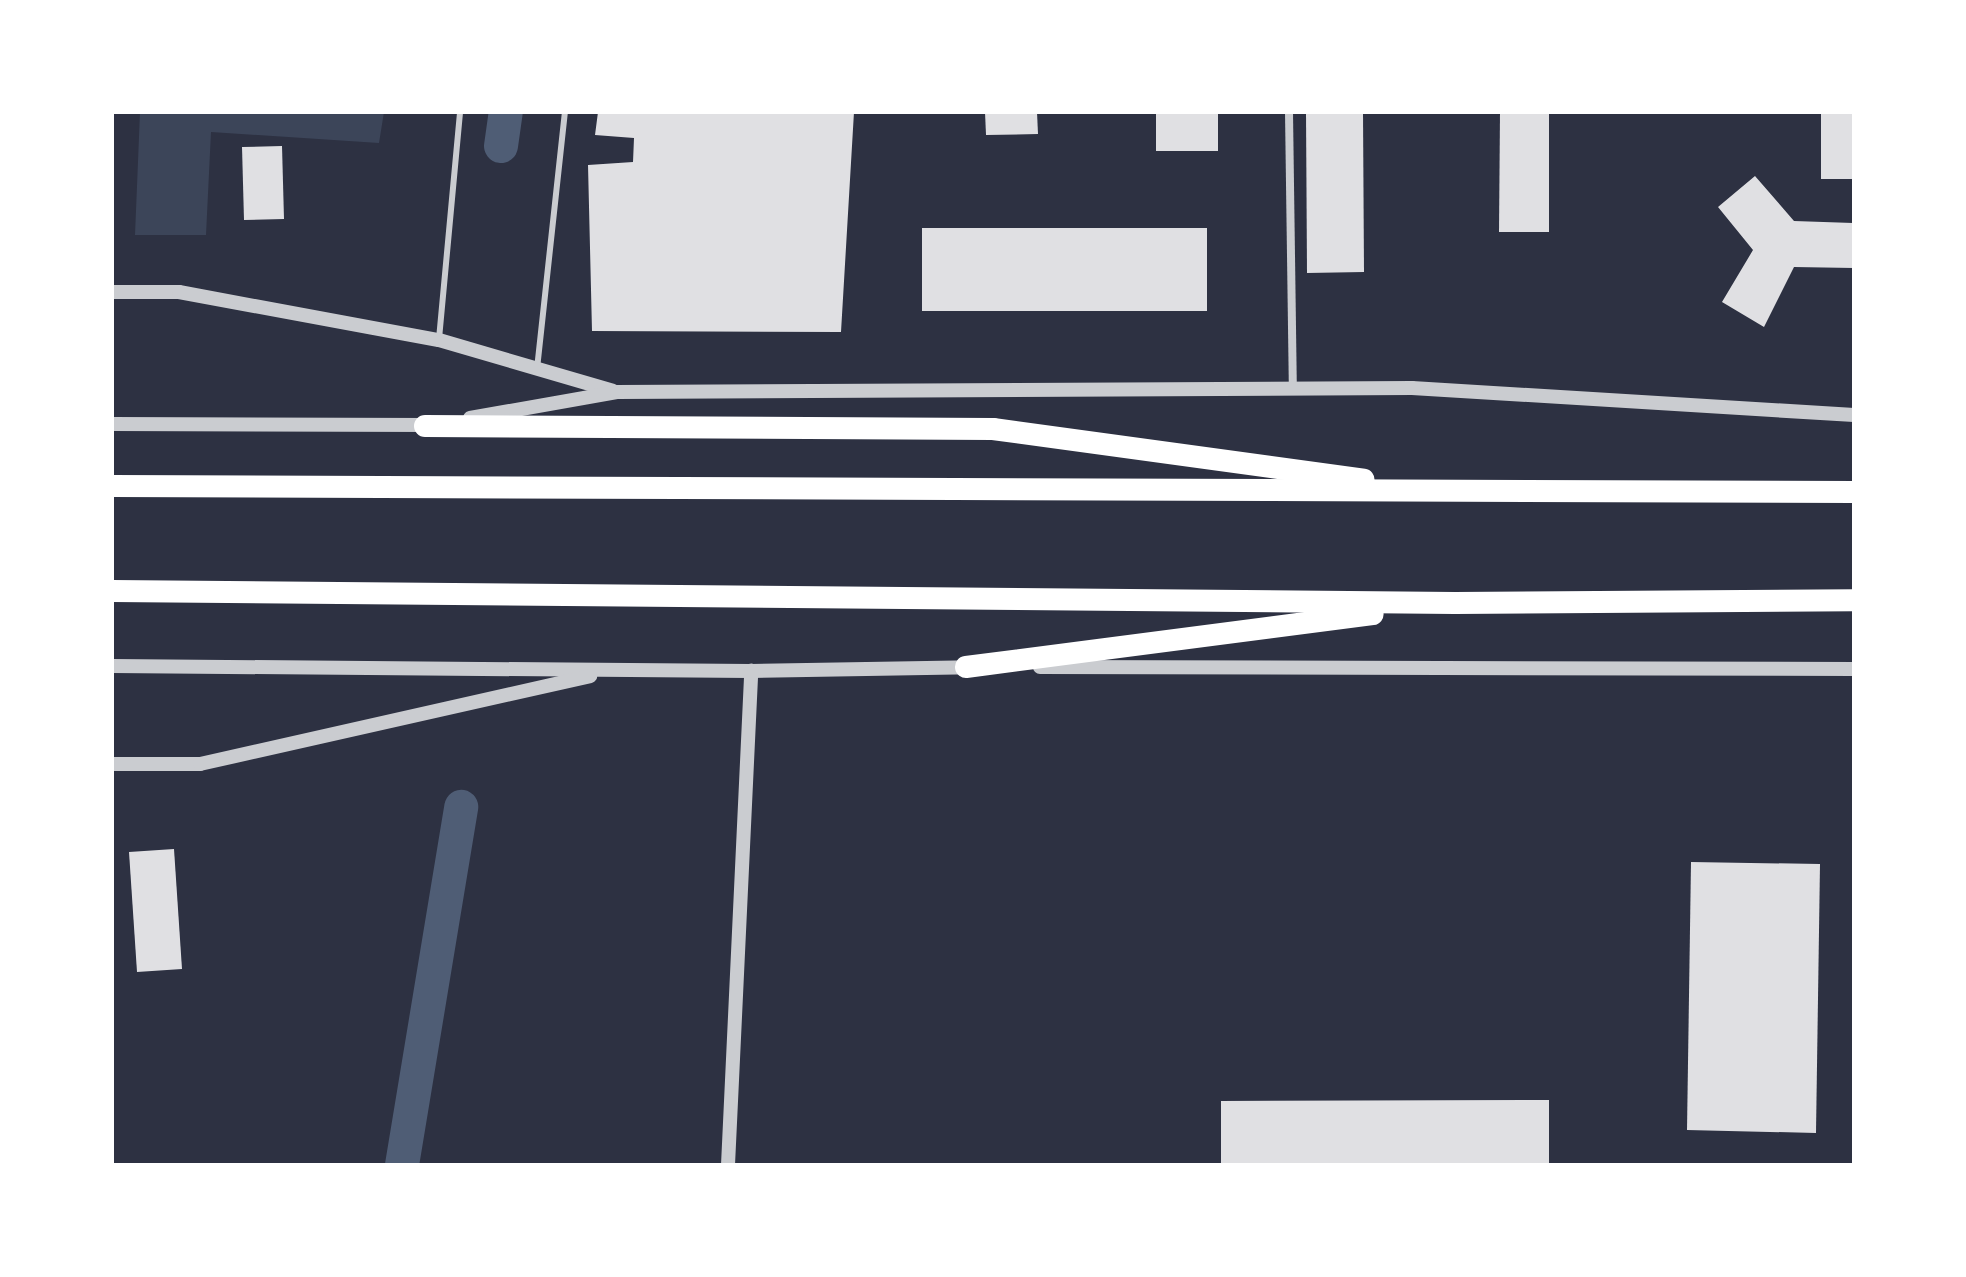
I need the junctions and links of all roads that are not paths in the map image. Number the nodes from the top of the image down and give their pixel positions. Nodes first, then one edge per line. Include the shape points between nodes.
1 (460, 112) edge
2 (565, 112) edge
3 (1289, 112) edge
4 (112, 292) edge
5 (439, 340) junction
6 (537, 369) junction
7 (1293, 391) junction
8 (617, 392) junction
9 (1854, 415) edge
10 (112, 424) edge
11 (425, 426) junction
12 (112, 486) edge
13 (1449, 491) junction
14 (1854, 492) edge
15 (112, 591) edge
16 (1854, 600) edge
17 (1455, 603) junction
18 (112, 666) edge
19 (966, 667) junction
20 (1854, 669) edge
21 (615, 670) junction
22 (751, 671) junction
23 (112, 764) edge
24 (728, 1165) edge

1 - 5 lane
2 - 6 lane
3 - 7 street
4 - 5 street via 179,292
5 - 6 street
6 - 8 street
7 - 8 street
7 - 9 street via 1412,388
8 - 11 street
10 - 11 street
11 - 13 highway via 993,429
12 - 13 highway
13 - 14 highway
15 - 17 highway
16 - 17 highway
17 - 19 highway
18 - 21 street
19 - 20 street
19 - 22 street
21 - 22 street
21 - 23 street via 200,764
22 - 24 street

